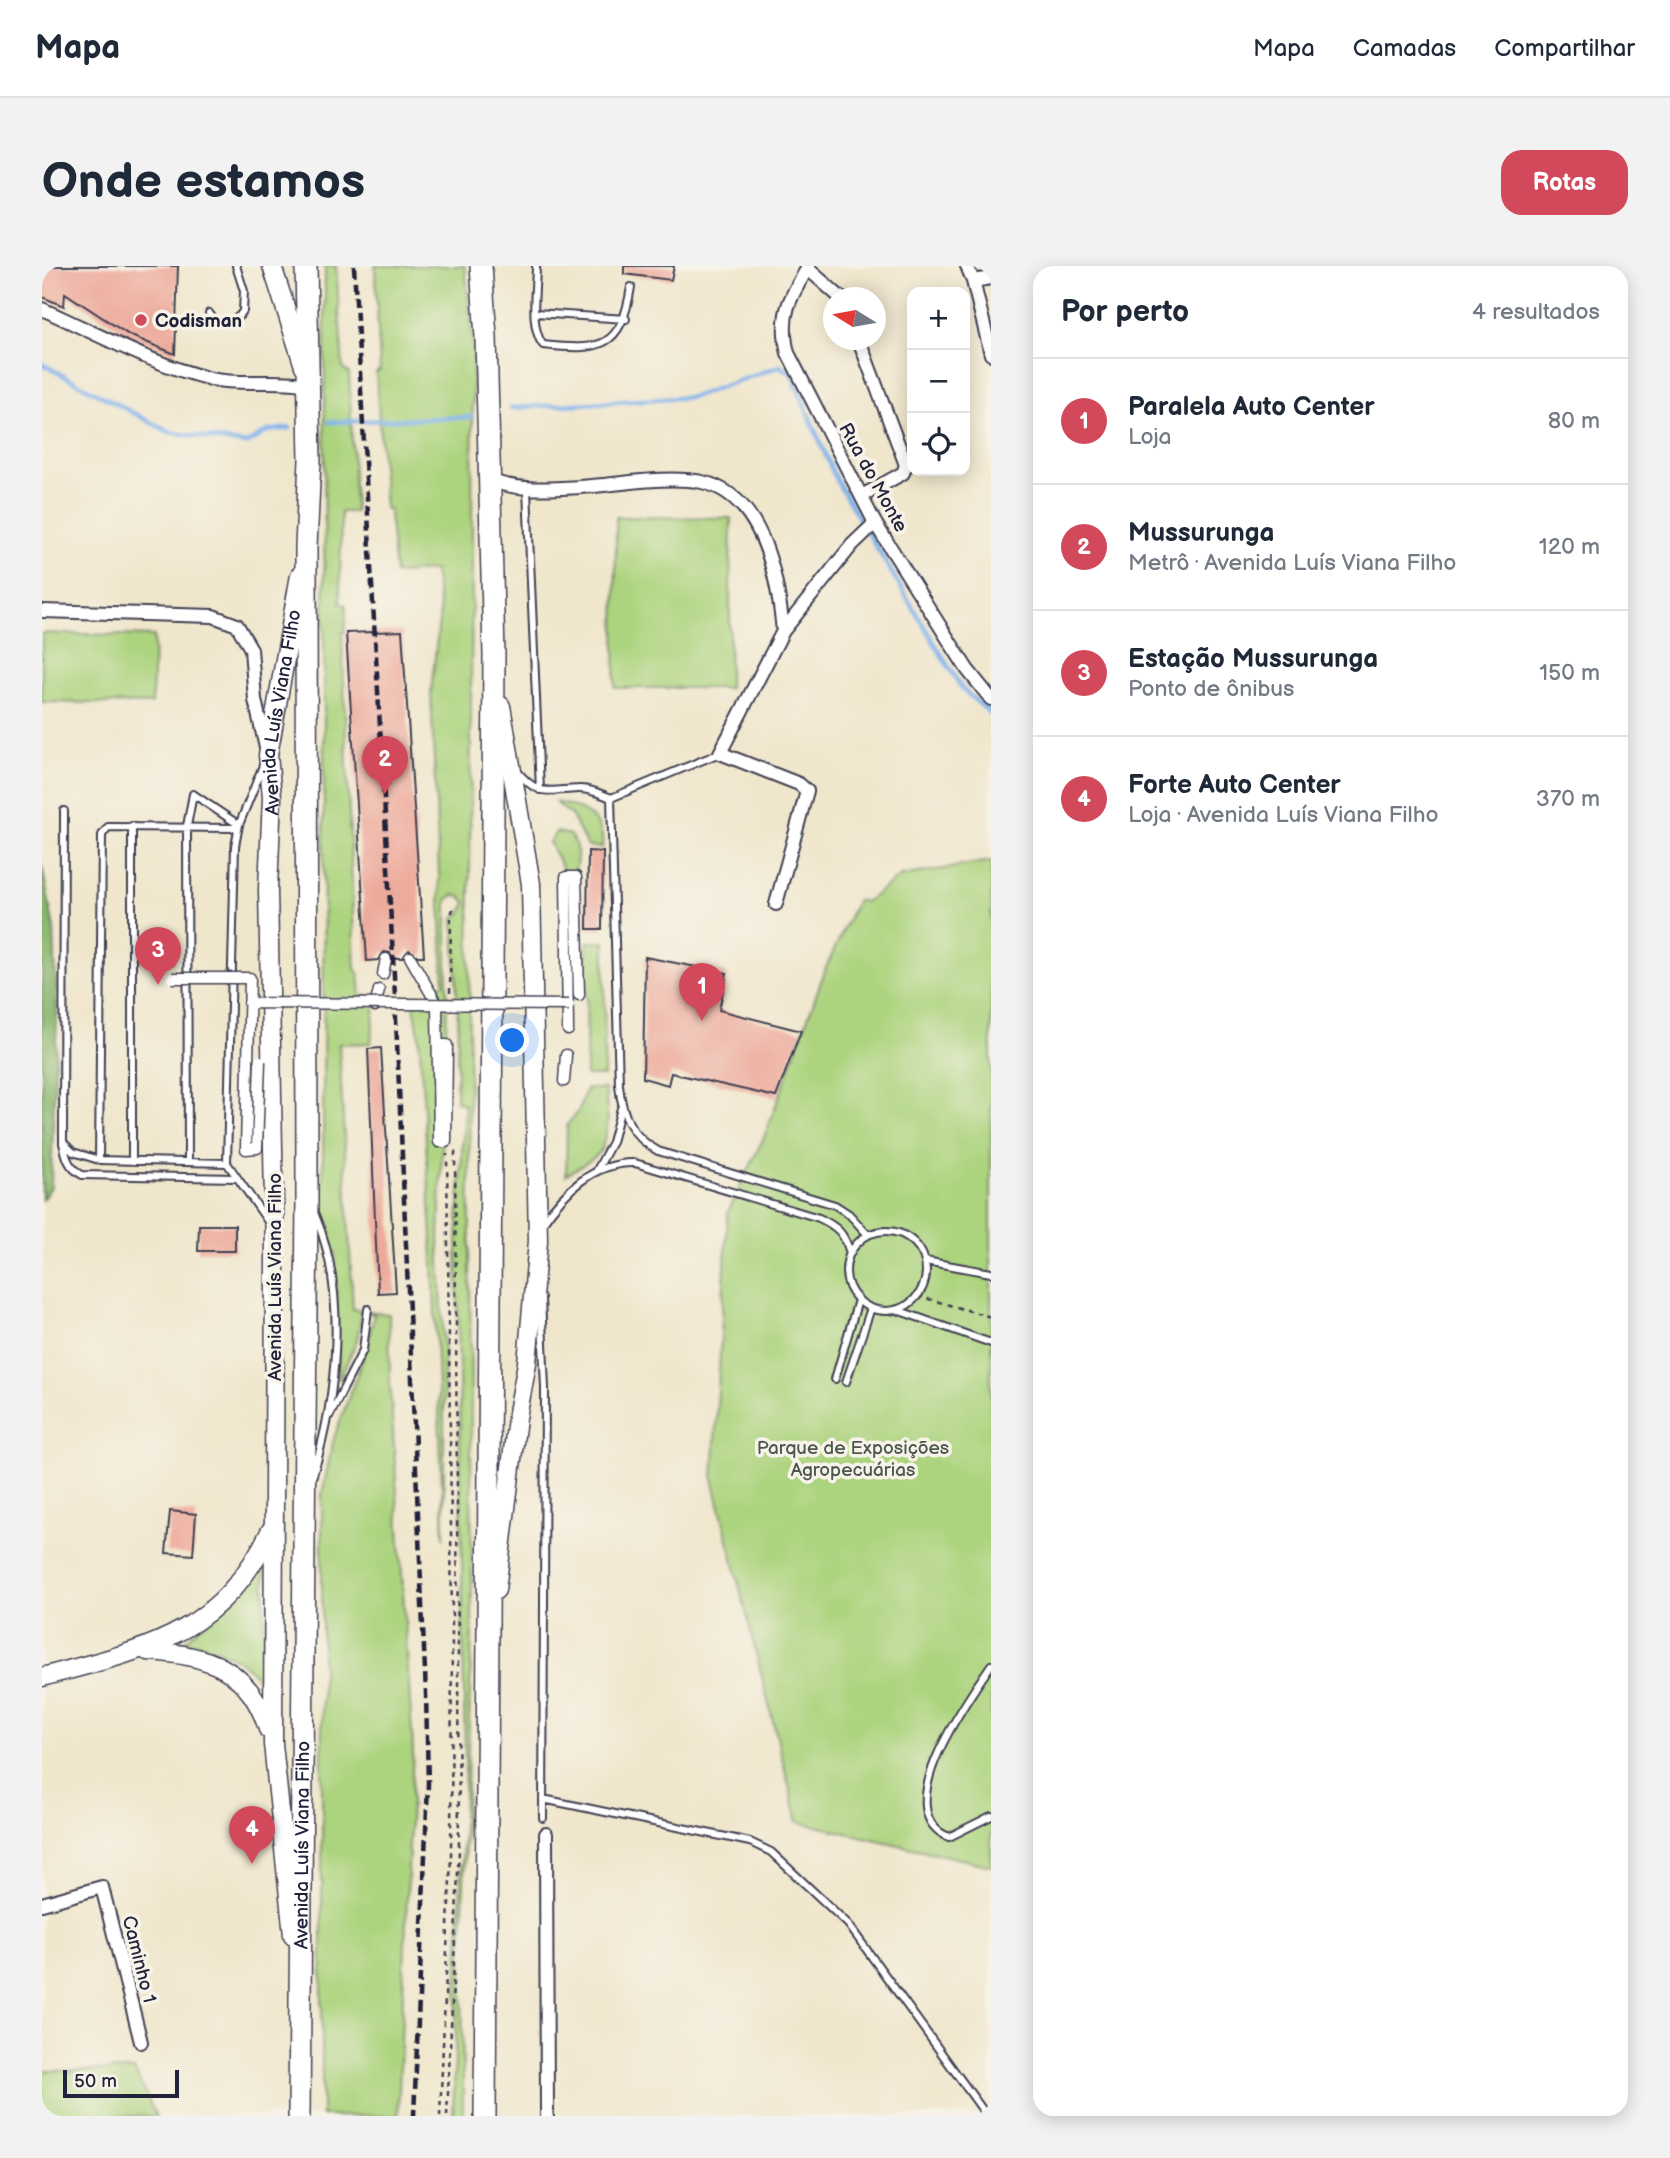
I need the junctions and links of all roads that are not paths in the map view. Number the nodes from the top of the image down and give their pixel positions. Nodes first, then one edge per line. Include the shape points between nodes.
1 (236, 266) edge
2 (272, 266) edge
3 (306, 266) edge
4 (481, 266) edge
5 (491, 266) edge
6 (536, 266) edge
7 (967, 266) edge
8 (808, 267) edge
9 (991, 278) edge
10 (973, 281) junction
11 (631, 287) dead end
12 (829, 287) edge
13 (42, 309) edge
14 (209, 313) dead end
15 (536, 313) junction
16 (626, 319) junction
17 (486, 337) junction
18 (863, 350) edge
19 (991, 354) edge
20 (308, 379) junction
21 (491, 481) junction
22 (527, 491) junction
23 (862, 496) junction
24 (872, 526) junction
25 (306, 547) junction
26 (42, 611) edge
27 (783, 631) junction
28 (494, 655) junction
29 (988, 697) edge
30 (720, 753) junction
31 (268, 755) junction
32 (509, 758) junction
33 (540, 790) junction
34 (611, 798) junction
35 (64, 811) dead end
36 (132, 826) junction
37 (187, 826) junction
38 (238, 827) junction
39 (776, 904) dead end
40 (410, 957) dead end
41 (386, 959) dead end
42 (173, 972) road end
43 (383, 974) dead end
44 (379, 990) dead end
45 (579, 995) dead end
46 (249, 1003) junction
47 (437, 1004) junction
48 (375, 1006) junction
49 (569, 1006) junction
50 (568, 1030) dead end
51 (566, 1055) dead end
52 (564, 1081) dead end
53 (442, 1108) dead end
54 (621, 1108) junction
55 (252, 1140) dead end
56 (63, 1142) junction
57 (99, 1160) junction
58 (132, 1161) junction
59 (188, 1162) junction
60 (227, 1163) junction
61 (597, 1171) junction
62 (237, 1178) junction
63 (307, 1198) junction
64 (868, 1235) junction
65 (538, 1237) junction
66 (275, 1253) junction
67 (850, 1253) junction
68 (925, 1261) junction
69 (991, 1273) edge
70 (858, 1300) junction
71 (871, 1308) junction
72 (368, 1309) dead end
73 (897, 1310) junction
74 (991, 1343) edge
75 (835, 1378) dead end
76 (846, 1382) dead end
77 (331, 1386) junction
78 (345, 1389) junction
79 (329, 1416) junction
80 (303, 1507) junction
81 (272, 1527) junction
82 (141, 1650) junction
83 (991, 1665) edge
84 (486, 1673) junction
85 (42, 1677) edge
86 (273, 1744) junction
87 (543, 1799) junction
88 (991, 1816) edge
89 (543, 1818) dead end
90 (546, 1834) dead end
91 (42, 1903) edge
92 (300, 2010) junction
93 (141, 2042) dead end
94 (299, 2116) edge
95 (485, 2116) edge
96 (547, 2116) edge
97 (987, 2116) edge

1 - 14 lane via 244,291 243,312 225,323 216,322
2 - 20 main road, Avenida Luís Viana Filho
3 - 20 highway, Avenida Luís Viana Filho
4 - 17 highway
5 - 17 highway
6 - 15 lane
7 - 10 street
8 - 12 street
8 - 23 street, Rua do Monte via 784,311 786,345
9 - 10 street
10 - 19 street
11 - 16 lane
13 - 20 street via 210,378 242,384
15 - 16 lane
15 - 16 lane via 539,340 543,345 561,347 597,347 613,337
17 - 21 highway
18 - 23 street via 906,466 903,473
20 - 25 highway, Avenida Luís Viana Filho
21 - 22 street
21 - 28 highway
22 - 27 street via 688,481 721,489 754,523 768,554 778,585
22 - 33 lane
23 - 24 street, Rua do Monte
24 - 27 street
24 - 29 street, Rua do Monte
25 - 31 main road, Avenida Luís Viana Filho
25 - 63 highway, Avenida Luís Viana Filho
26 - 31 street via 213,616 237,625 251,649 257,712
27 - 30 street
28 - 32 main road
28 - 84 highway
30 - 34 lane
30 - 39 street via 807,791
31 - 38 lane
31 - 66 main road, Avenida Luís Viana Filho
32 - 33 lane via 526,782
32 - 65 main road via 531,884
33 - 34 lane via 585,789
34 - 54 lane
35 - 56 lane
36 - 37 lane
36 - 57 lane via 108,827 102,835
36 - 58 lane
37 - 38 lane
37 - 38 lane via 193,794
37 - 59 lane
38 - 60 lane
40 - 47 street
41 - 43 street
42 - 46 street, bridge via 172,978 250,978
44 - 48 street
45 - 49 street via 576,877 566,877
46 - 48 street, bridge
46 - 55 street, bridge via 246,1149 257,1148 260,1061 256,1061
47 - 48 street, bridge
47 - 49 street, bridge
47 - 53 street, bridge via 439,1142 446,1142 447,1045 442,1045
49 - 50 street
51 - 52 street
54 - 61 lane via 612,1142
54 - 64 lane via 635,1133 658,1151 835,1205
56 - 57 lane via 73,1152
56 - 62 lane via 67,1160 82,1175
57 - 58 lane
58 - 59 lane
59 - 60 lane
60 - 62 lane
61 - 65 lane via 567,1193
61 - 67 lane via 620,1163 651,1166 734,1191 837,1226
62 - 66 lane via 270,1225
63 - 77 lane via 332,1264
63 - 80 highway, Avenida Luís Viana Filho
64 - 67 lane
64 - 68 lane via 902,1234 920,1249
65 - 84 main road via 527,1363
65 - 87 lane via 545,1388
66 - 81 main road, Avenida Luís Viana Filho
67 - 70 lane via 847,1278
68 - 69 lane
68 - 73 lane via 918,1296
70 - 71 lane
70 - 75 lane
71 - 73 lane
71 - 76 lane
72 - 78 lane via 363,1350
73 - 74 lane
77 - 78 lane
77 - 79 lane
78 - 79 lane
79 - 80 lane
80 - 92 highway, Avenida Luís Viana Filho
81 - 82 main road via 247,1572 224,1599 197,1623
81 - 86 main road, Avenida Luís Viana Filho
82 - 85 main road
82 - 86 main road via 182,1653 234,1674 252,1692
83 - 88 lane via 939,1754 923,1800 926,1819 936,1832 948,1837
84 - 95 highway
86 - 92 main road, Avenida Luís Viana Filho
87 - 89 lane
87 - 97 lane via 750,1842 771,1852 848,1924
90 - 96 street
91 - 93 street, Caminho 1 via 102,1887
92 - 94 highway, Avenida Luís Viana Filho

